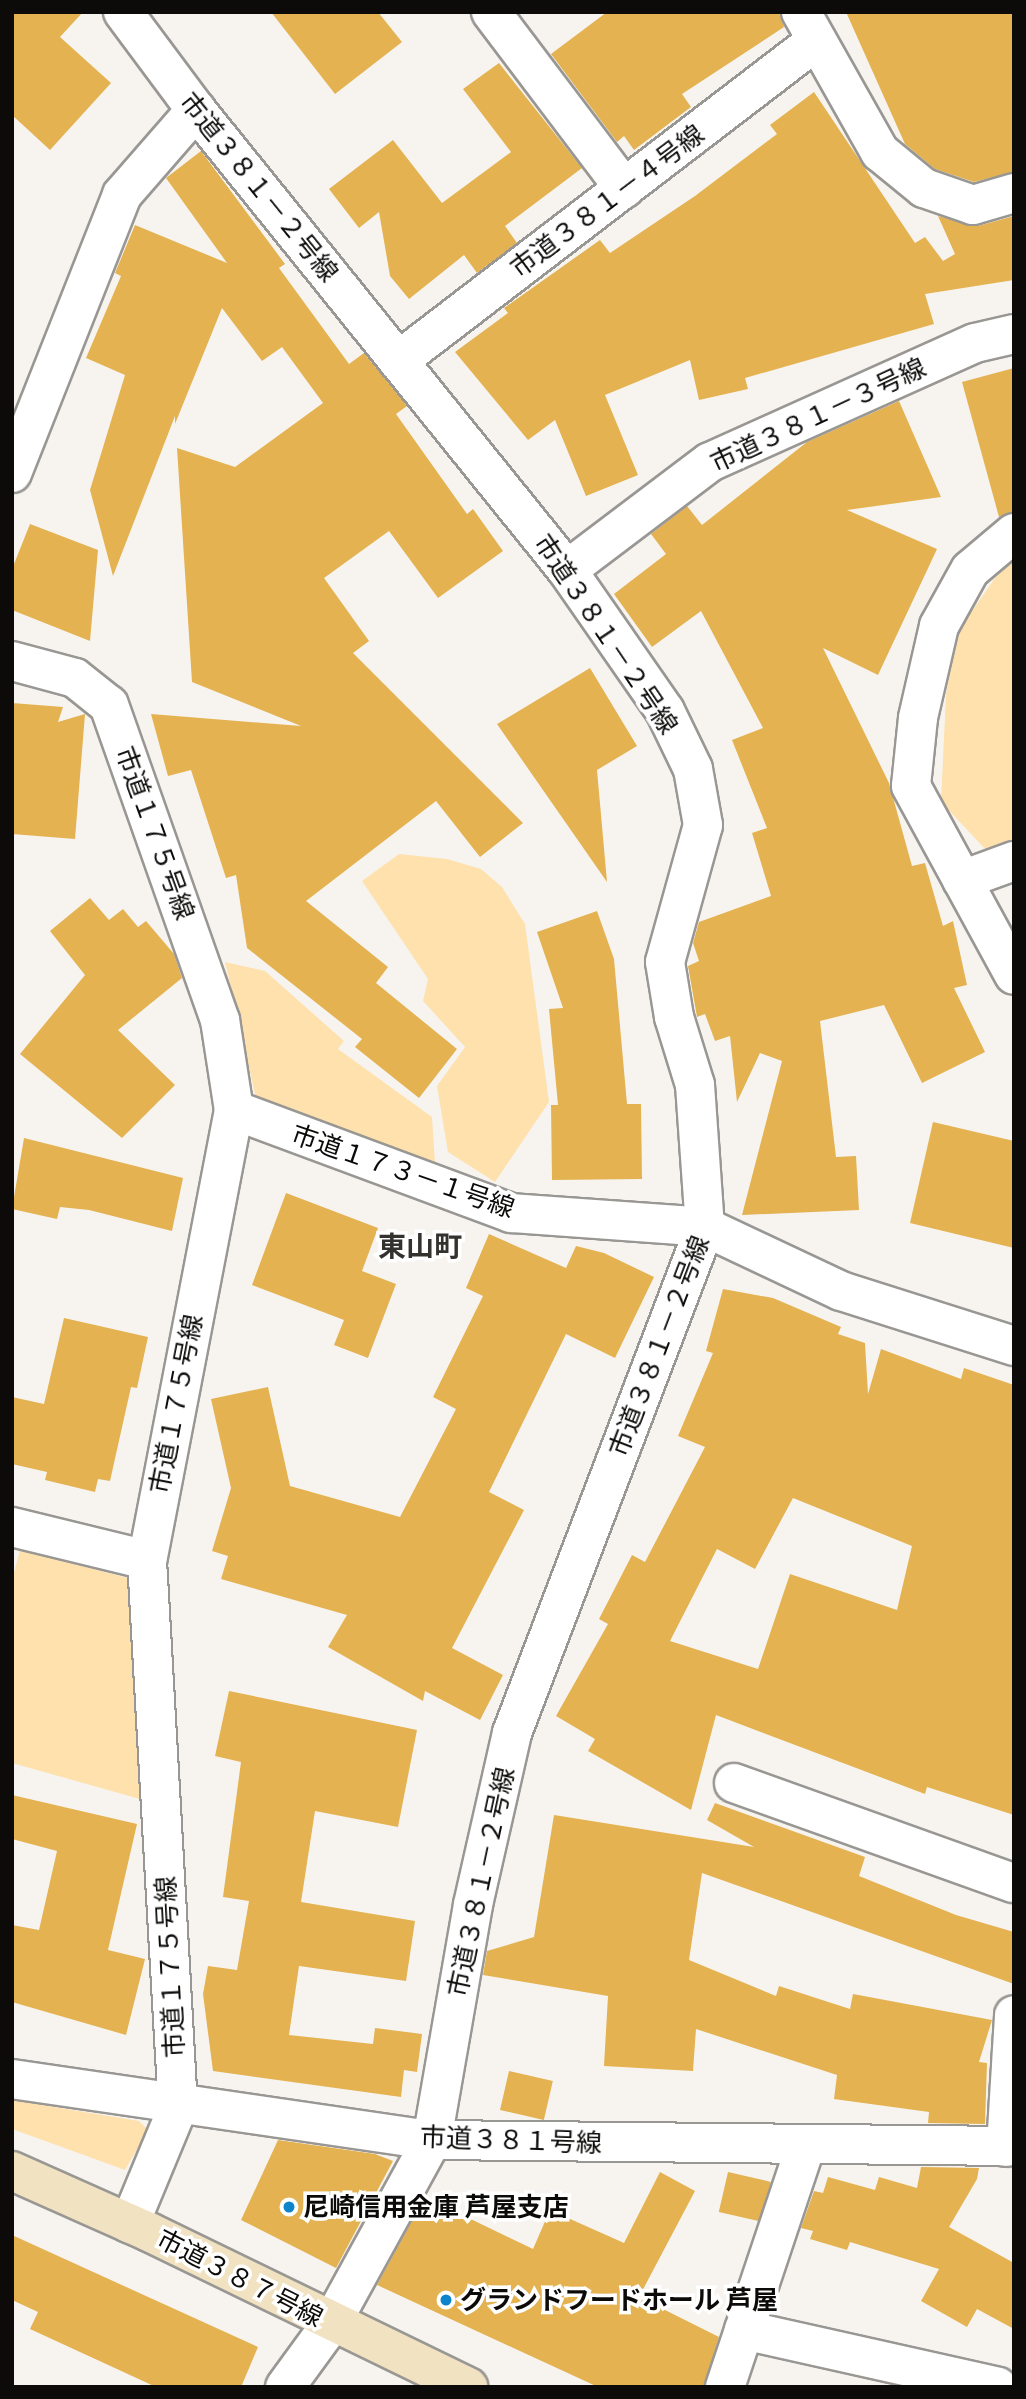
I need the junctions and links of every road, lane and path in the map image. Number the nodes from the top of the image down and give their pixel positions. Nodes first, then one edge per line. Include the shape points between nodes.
1 (123, 12) edge
2 (491, 12) edge
3 (808, 27) edge
4 (196, 110) junction
5 (624, 188) junction
6 (1014, 193) edge
7 (1014, 334) edge
8 (398, 361) junction
9 (12, 472) edge
10 (1014, 533) edge
11 (567, 570) junction
12 (12, 662) edge
13 (1014, 861) edge
14 (962, 880) junction
15 (1014, 975) edge
16 (234, 1110) junction
17 (705, 1227) junction
18 (1014, 1346) edge
19 (12, 1527) edge
20 (147, 1560) junction
21 (734, 1783) dead end
22 (1014, 1883) edge
23 (1014, 2015) edge
24 (12, 2079) edge
25 (178, 2107) junction
26 (432, 2140) junction
27 (1010, 2147) edge
28 (805, 2148) junction
29 (12, 2171) edge
30 (130, 2223) junction
31 (331, 2324) junction
32 (744, 2330) junction
33 (285, 2387) edge
34 (468, 2387) edge
35 (725, 2387) edge
36 (998, 2387) edge

1 - 4 street, 市道３８１－２号線
2 - 5 street
3 - 5 street, 市道３８１－４号線
3 - 6 street via 880,152 924,188 973,205
4 - 8 street, 市道３８１－２号線
4 - 9 street via 122,195
5 - 8 street, 市道３８１－４号線
7 - 11 street, 市道３８１－３号線 via 975,343 710,462
8 - 11 street, 市道３８１－２号線
10 - 14 street via 970,570 939,626 918,718 911,786
11 - 17 street, 市道３８１－２号線 via 665,711 692,769 703,825 665,962 674,1017 695,1085
12 - 16 street, 市道１７５号線 via 75,678 109,705 220,1020
13 - 14 street
14 - 15 street
16 - 17 street, 市道１７３－１号線 via 511,1213
16 - 20 street, 市道１７５号線
17 - 18 street, 市道１７３－１号線 via 841,1291
17 - 26 street, 市道３８１－２号線 via 512,1733 473,1905
19 - 20 street
20 - 25 street, 市道１７５号線
21 - 22 street
23 - 27 street
24 - 25 street, 市道３８１号線
25 - 26 street, 市道３８１号線
25 - 30 street, 市道１７５号線
26 - 28 street, 市道３８１号線
26 - 31 street, 市道３８１－２号線
27 - 28 street, 市道３８１号線
28 - 32 street
29 - 30 street, 市道３８７号線
30 - 31 street, 市道３８７号線
31 - 33 street, 市道３８１－２号線
31 - 34 street, 市道３８７号線
32 - 35 street
32 - 36 street

